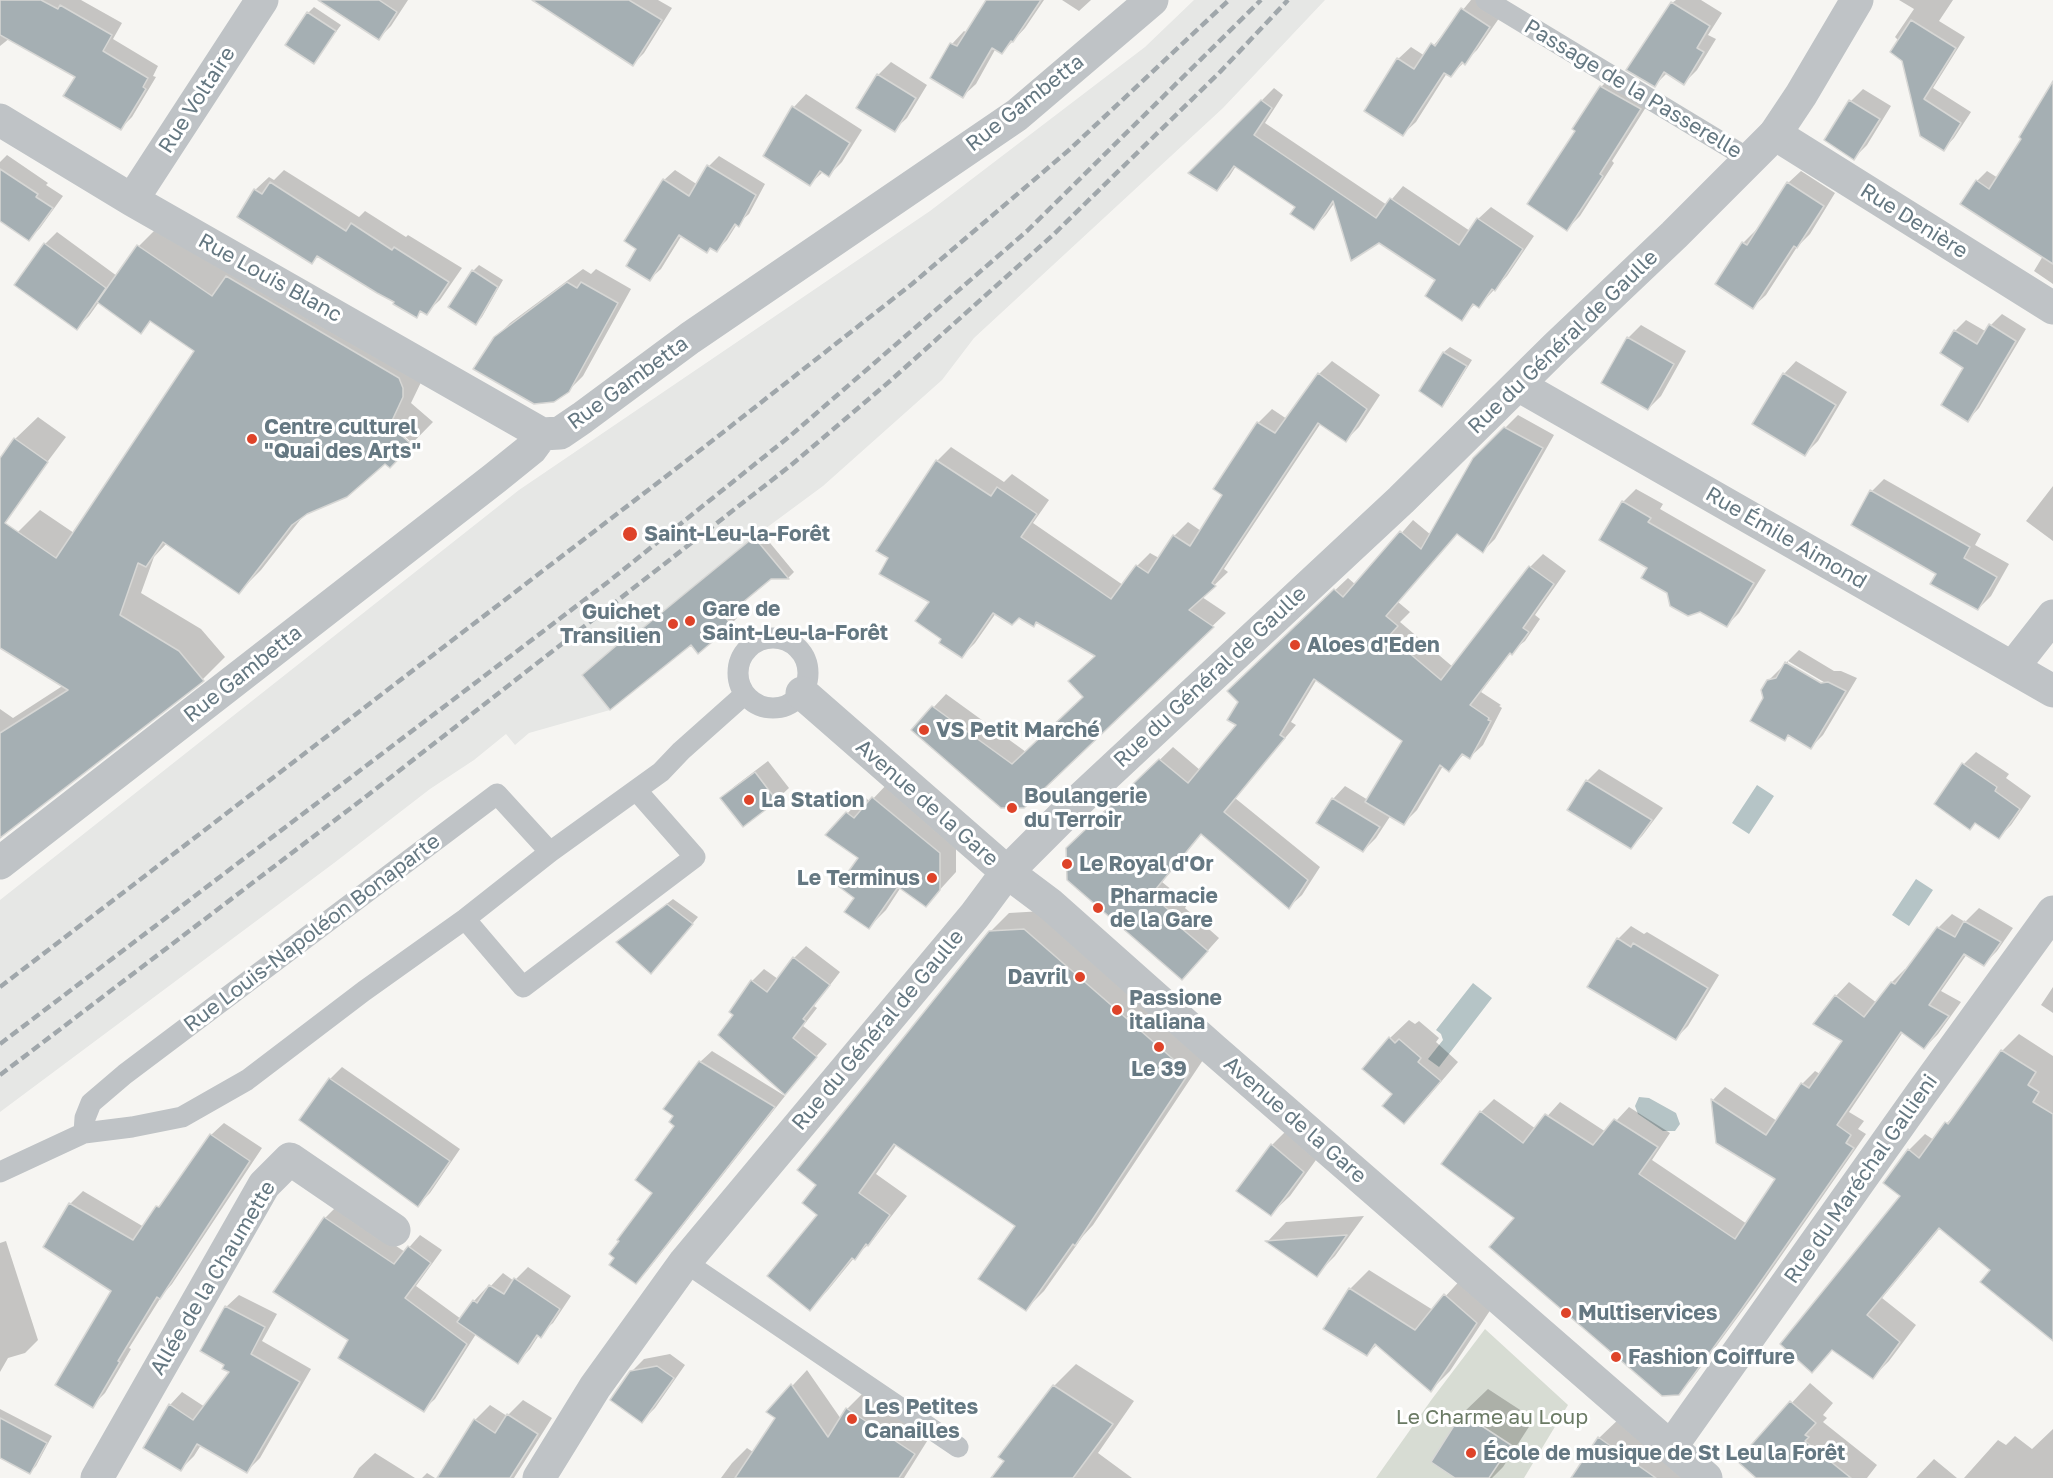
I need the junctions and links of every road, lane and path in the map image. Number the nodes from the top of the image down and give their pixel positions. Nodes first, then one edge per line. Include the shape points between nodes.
1 (262, 0) edge
2 (1152, 0) edge
3 (1486, 0) edge
4 (1857, 0) edge
5 (0, 120) edge
6 (1774, 134) junction
7 (1749, 159) junction
8 (132, 200) junction
9 (2053, 308) edge
10 (1518, 385) junction
11 (542, 434) junction
12 (2053, 616) edge
13 (2013, 667) junction
14 (2053, 691) edge
15 (802, 693) junction
16 (745, 694) junction
17 (637, 790) junction
18 (550, 852) junction
19 (0, 863) edge
20 (1007, 872) junction
21 (2053, 912) edge
22 (465, 919) junction
23 (84, 1133) junction
24 (0, 1172) edge
25 (394, 1230) dead end
26 (685, 1262) junction
27 (958, 1447) dead end
28 (1671, 1447) junction
29 (97, 1478) edge
30 (539, 1478) edge
31 (1706, 1478) edge

1 - 8 street, Rue Voltaire
2 - 11 street, Rue Gambetta via 1017,115 690,338 560,433
3 - 7 lane, Passage de la Passerelle
4 - 6 street, Rue du Général de Gaulle
5 - 8 street, Rue Louis Blanc
6 - 7 street, Rue du Général de Gaulle
6 - 9 street, Rue Denière
7 - 10 street, Rue du Général de Gaulle
8 - 11 street, Rue Louis Blanc
10 - 13 street, Rue Émile Aimond
10 - 20 street, Rue du Général de Gaulle
11 - 19 street, Rue Gambetta via 531,449 495,478
12 - 13 street
13 - 14 street, Rue Émile Aimond
15 - 16 lane via 784,706 774,707 753,702
15 - 16 lane via 807,682 806,659 790,641 767,638 756,642 740,660 738,672
15 - 20 street, Avenue de la Gare
16 - 17 lane
17 - 18 lane
17 - 22 lane via 695,856 523,987
18 - 22 lane
18 - 23 lane, Rue Louis-Napoléon Bonaparte via 496,794 125,1074 91,1103
20 - 26 street, Rue du Général de Gaulle
20 - 28 street, Avenue de la Gare via 1051,904
21 - 28 street, Rue du Maréchal Gallieni
22 - 23 lane via 248,1080 182,1117
23 - 24 lane
25 - 29 street, Allée de la Chaumette via 290,1160 264,1185
26 - 27 lane
26 - 30 street, Rue du Général de Gaulle via 595,1388
28 - 31 street, Avenue de la Gare

